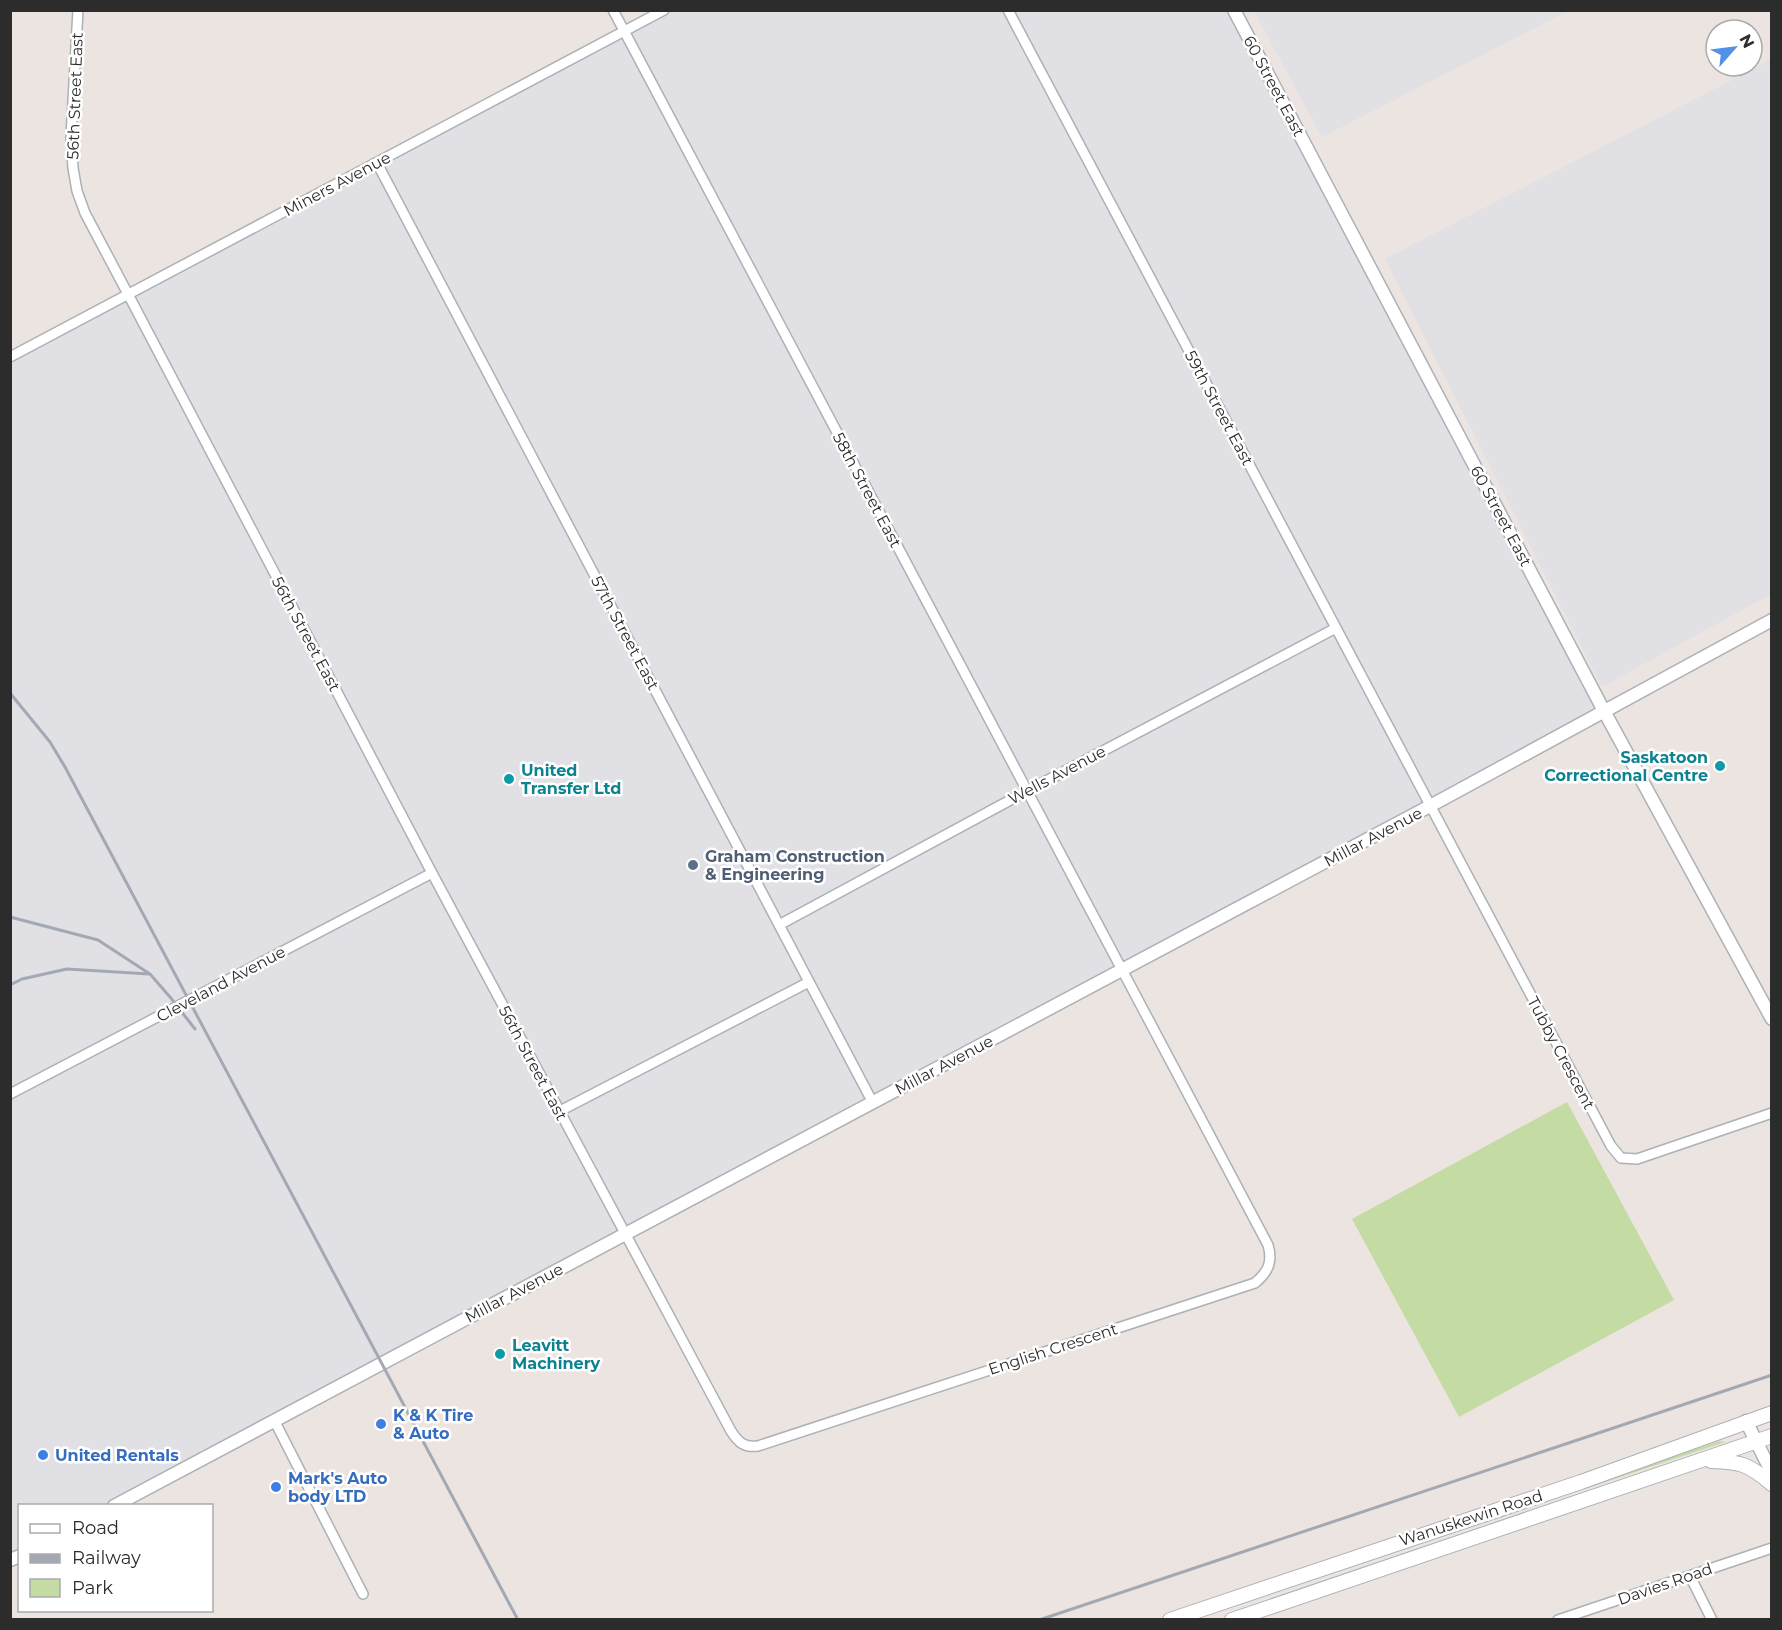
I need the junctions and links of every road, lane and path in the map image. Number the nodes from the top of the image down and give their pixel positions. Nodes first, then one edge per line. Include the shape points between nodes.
1 (78, 10) edge
2 (613, 10) edge
3 (664, 10) edge
4 (1008, 10) edge
5 (1234, 10) edge
6 (624, 31) junction
7 (377, 163) junction
8 (129, 296) junction
9 (10, 357) edge
10 (1772, 620) edge
11 (1336, 628) junction
12 (1604, 711) junction
13 (1027, 791) junction
14 (1430, 806) junction
15 (432, 873) junction
16 (779, 925) junction
17 (1122, 970) junction
18 (809, 982) junction
19 (1772, 1019) edge
20 (10, 1094) edge
21 (873, 1103) junction
22 (558, 1112) junction
23 (1772, 1113) edge
24 (626, 1234) junction
25 (1772, 1413) edge
26 (274, 1420) junction
27 (1746, 1421) junction
28 (1772, 1436) edge
29 (1756, 1442) junction
30 (1700, 1461) junction
31 (1772, 1473) edge
32 (1772, 1484) edge
33 (118, 1504) edge
34 (1772, 1548) edge
35 (1690, 1576) junction
36 (363, 1594) dead end
37 (1580, 1617) edge
38 (1170, 1620) edge
39 (1232, 1620) edge
40 (1558, 1620) edge
41 (1712, 1620) edge

1 - 8 street, 56th Street East via 71,137 77,191
2 - 6 street, 58th Street East
3 - 6 street, Miners Avenue
4 - 11 street, 59th Street East
5 - 12 street, 60 Street East
6 - 7 street, Miners Avenue
6 - 13 street, 58th Street East
7 - 8 street, Miners Avenue
7 - 16 street, 57th Street East
8 - 9 street, Miners Avenue
8 - 15 street, 56th Street East
10 - 12 street, Millar Avenue
11 - 13 street, Wells Avenue
11 - 14 street, 59th Street East
12 - 14 street, Millar Avenue
12 - 19 street, 60 Street East
13 - 16 street, Wells Avenue
13 - 17 street, 58th Street East
14 - 17 street, Millar Avenue
14 - 23 street, Tubby Crescent via 1611,1146 1622,1158 1637,1159
15 - 20 street, Cleveland Avenue
15 - 22 street, 56th Street East
16 - 18 street, 57th Street East
17 - 21 street, Millar Avenue
17 - 24 street, English Crescent via 1268,1245 1270,1266 1255,1283 750,1447 731,1431
18 - 21 street, 57th Street East
18 - 22 street
21 - 24 street, Millar Avenue
22 - 24 street, 56th Street East
24 - 26 street, Millar Avenue
25 - 27 main road, Wanuskewin Road
26 - 33 street, Millar Avenue
26 - 36 street
27 - 29 street
27 - 38 main road, Wanuskewin Road via 1581,1482
28 - 29 main road, Wanuskewin Road
29 - 30 main road, Wanuskewin Road
29 - 31 street
30 - 32 main road via 1735,1461
30 - 39 main road, Wanuskewin Road
34 - 35 street, Davies Road
35 - 37 street, Davies Road
35 - 41 street
37 - 40 street, Davies Road

